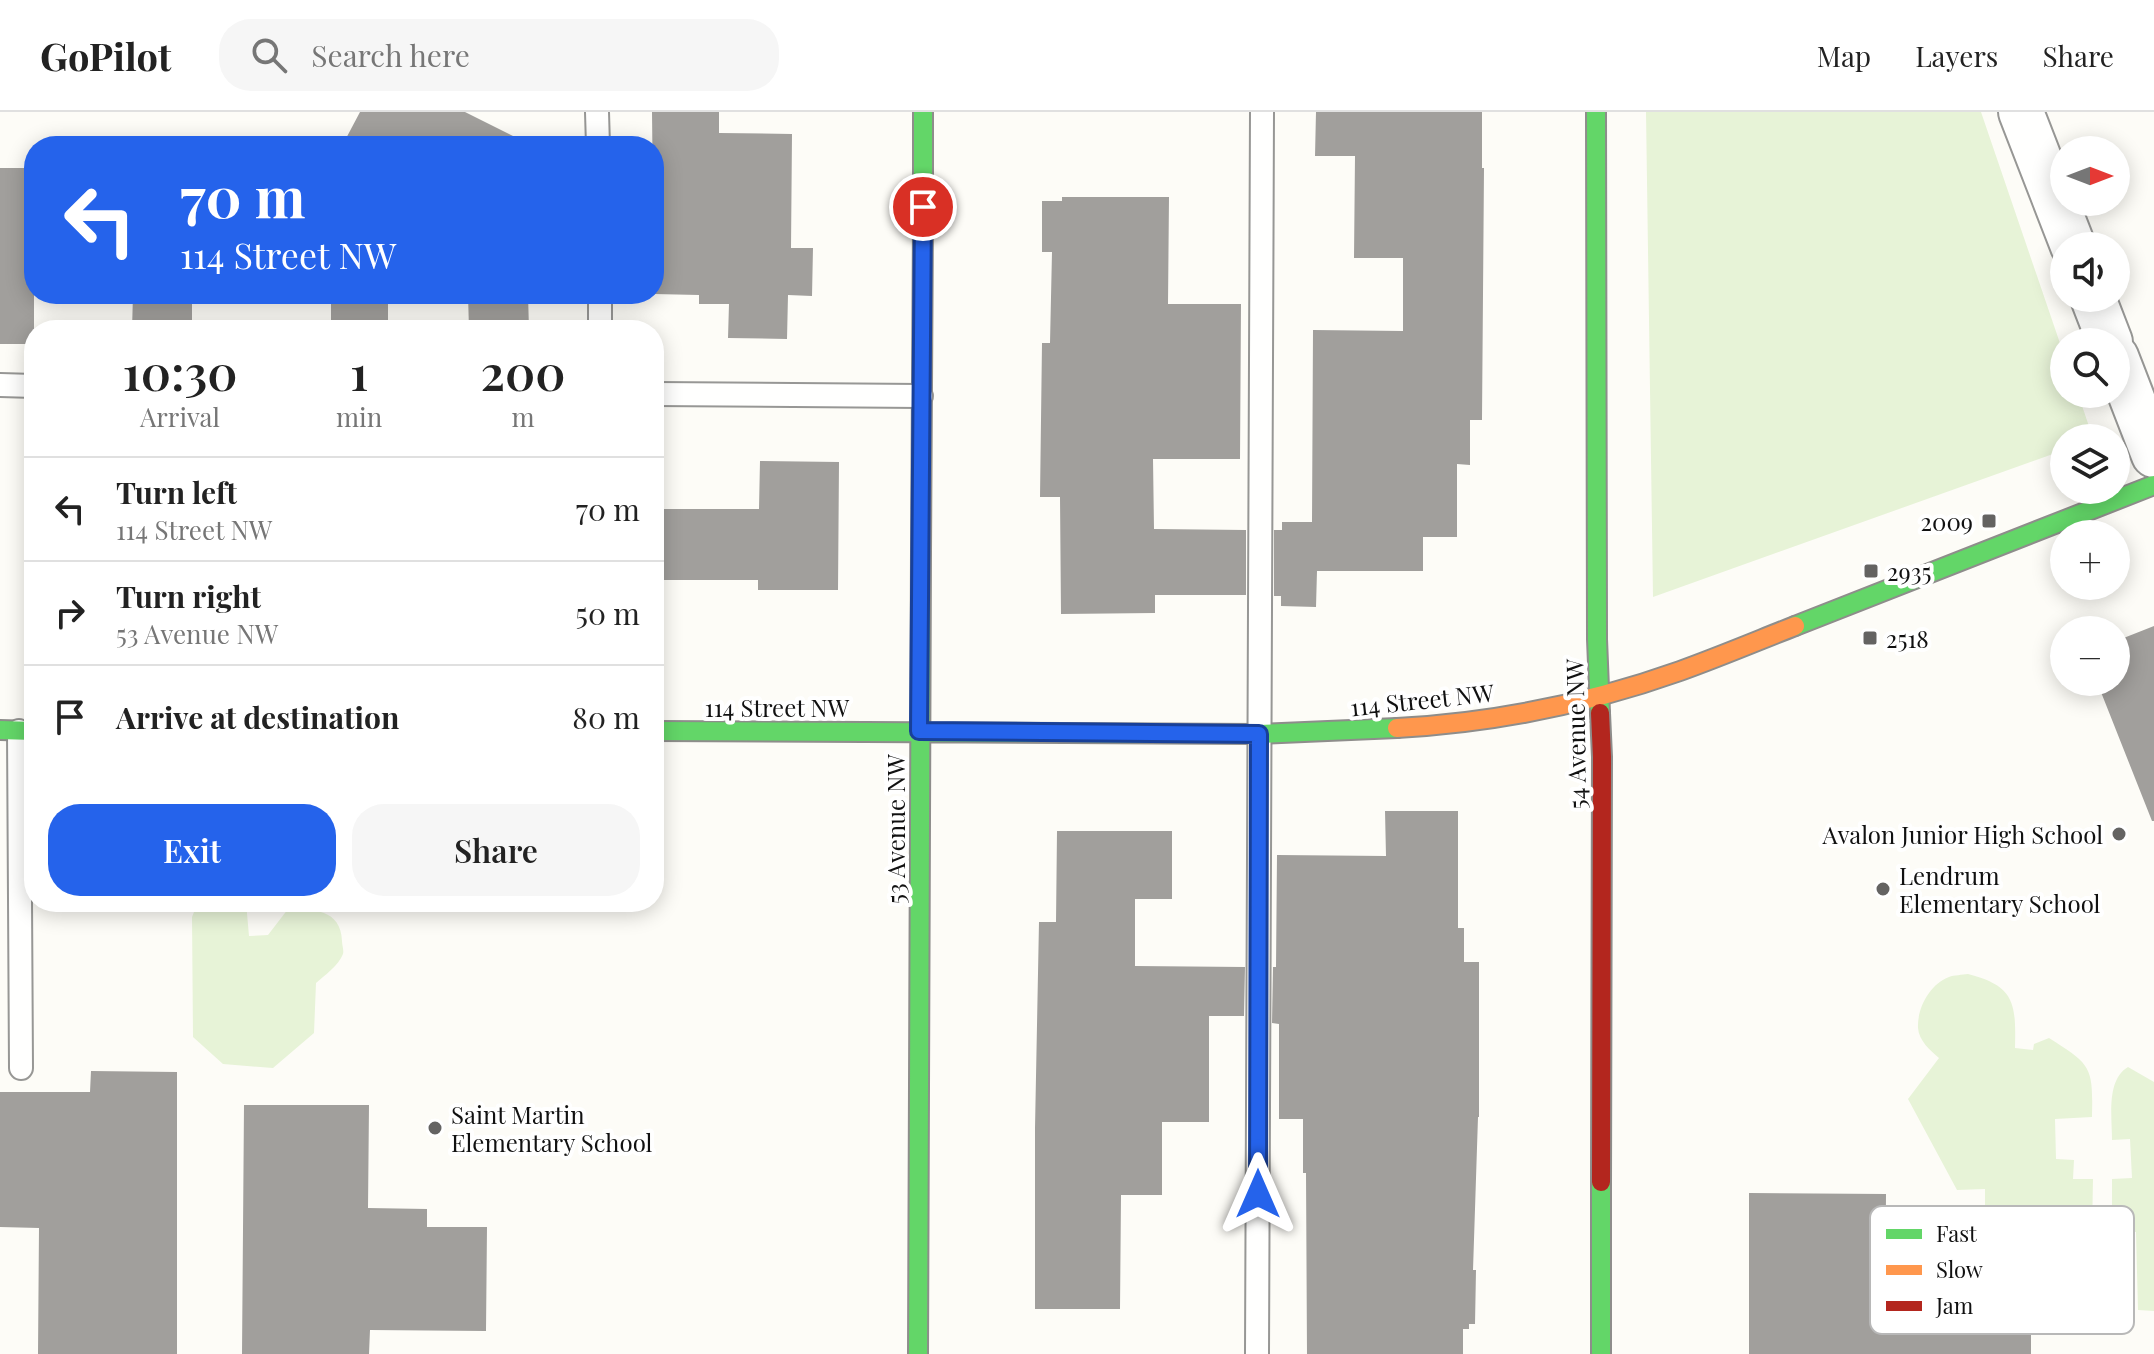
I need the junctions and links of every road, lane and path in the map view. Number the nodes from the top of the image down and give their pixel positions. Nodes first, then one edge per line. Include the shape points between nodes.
1 (597, 112) edge
2 (923, 112) edge
3 (1262, 112) edge
4 (1596, 112) edge
5 (2021, 112) edge
6 (598, 136) edge
7 (2068, 232) edge
8 (0, 385) edge
9 (24, 386) edge
10 (2130, 393) edge
11 (664, 394) edge
12 (921, 396) junction
13 (2154, 455) edge
14 (2154, 485) edge
15 (1599, 695) junction
16 (18, 731) edge
17 (664, 731) edge
18 (919, 731) junction
19 (1259, 734) junction
20 (21, 1068) dead end
21 (918, 1354) edge
22 (1257, 1354) edge
23 (1601, 1354) edge

1 - 6 lane
2 - 12 street, 53 Avenue NW
3 - 19 lane
4 - 15 street, 54 Avenue NW
5 - 7 street
8 - 9 lane
10 - 13 street
11 - 12 lane
12 - 18 street, 53 Avenue NW
14 - 15 street, 114 Street NW via 1680,671
15 - 19 street, 114 Street NW via 1538,711 1417,727
15 - 23 street, 54 Avenue NW
16 - 20 lane
17 - 18 street, 114 Street NW
18 - 19 street, 114 Street NW
18 - 21 street, 53 Avenue NW
19 - 22 lane

